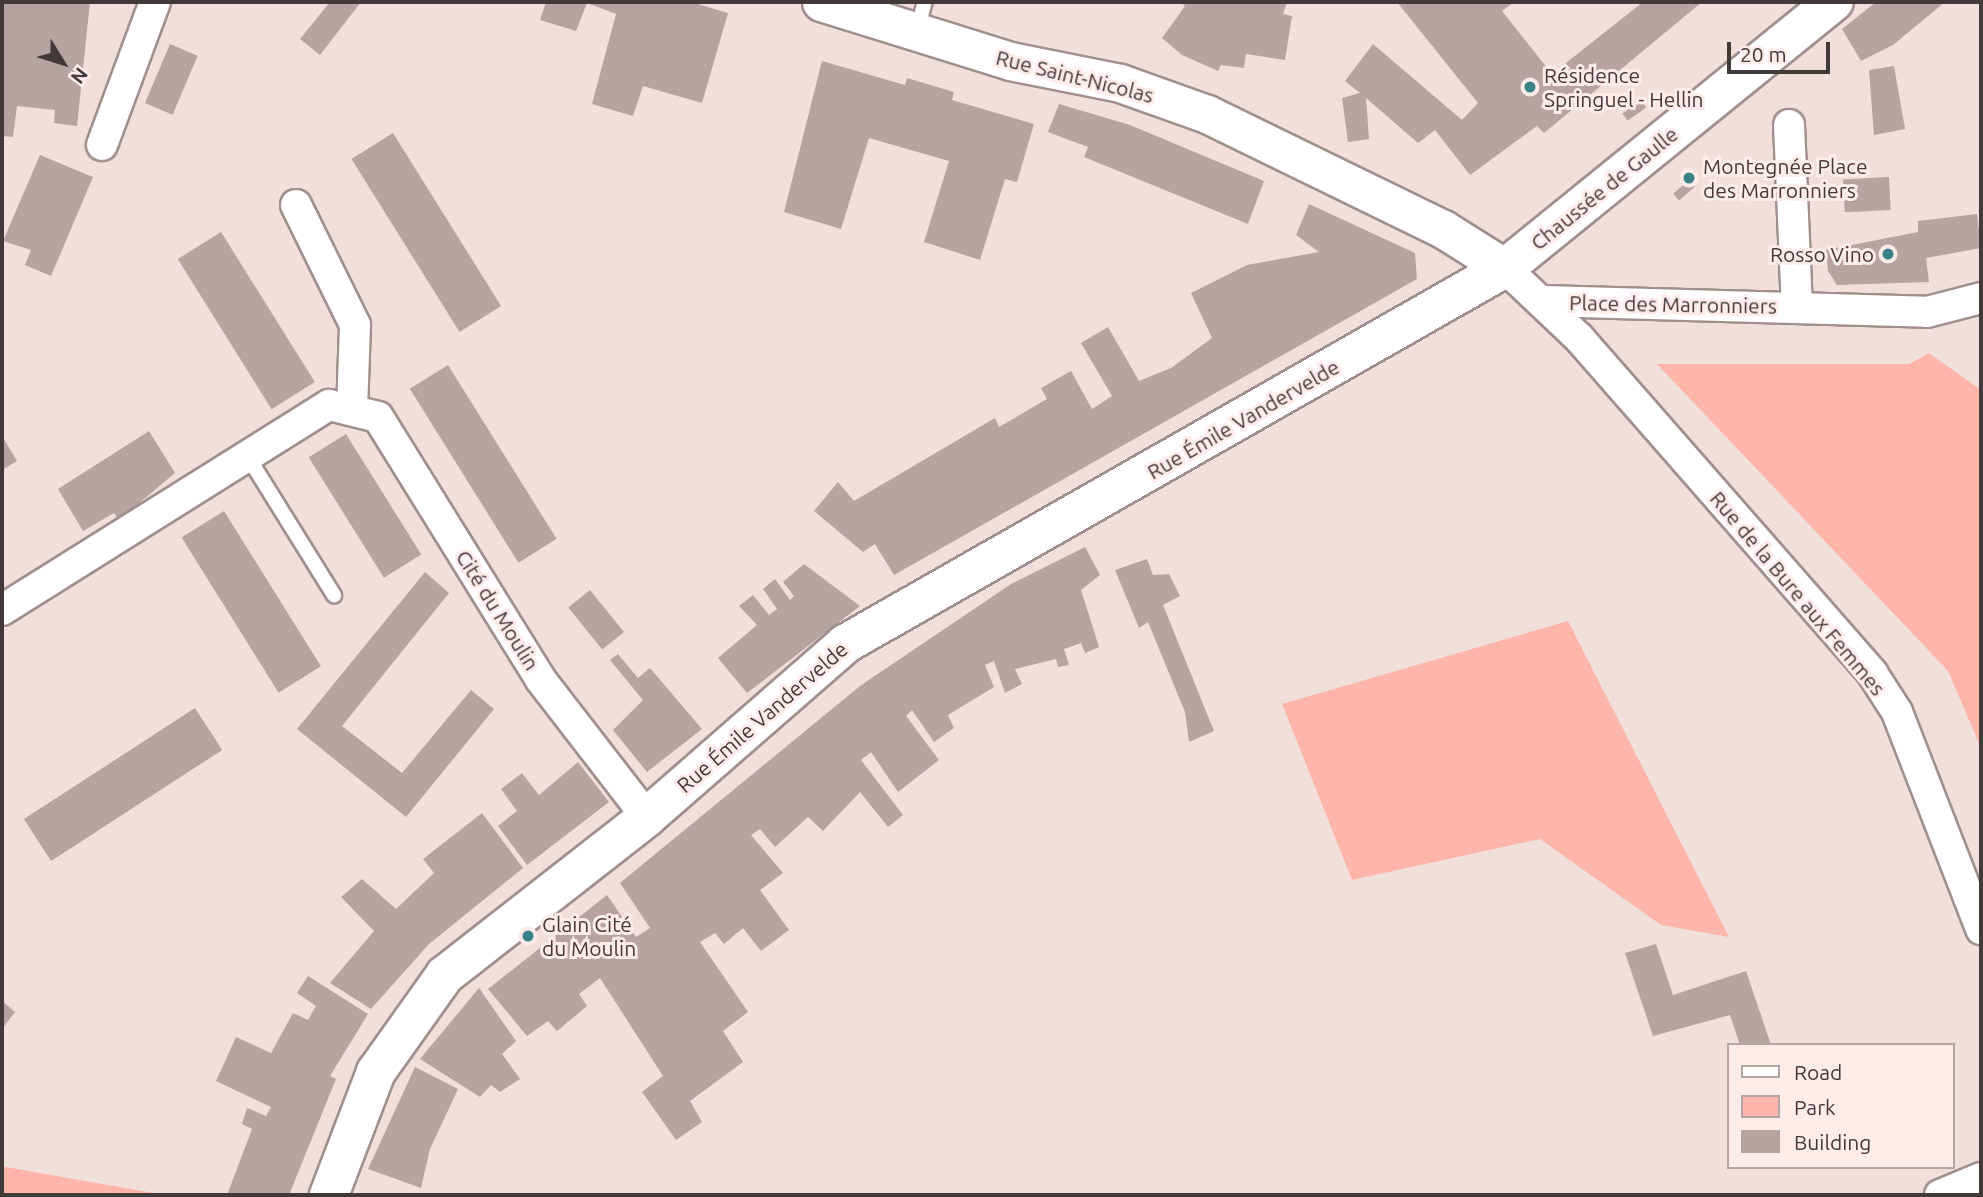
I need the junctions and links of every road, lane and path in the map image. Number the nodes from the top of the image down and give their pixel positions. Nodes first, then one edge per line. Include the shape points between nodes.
1 (155, 2) edge
2 (821, 2) edge
3 (1834, 2) edge
4 (921, 17) edge
5 (1789, 125) dead end
6 (102, 145) dead end
7 (296, 205) dead end
8 (1505, 268) junction
9 (1981, 298) edge
10 (1544, 301) junction
11 (1797, 307) junction
12 (352, 410) junction
13 (248, 457) junction
14 (334, 595) dead end
15 (2, 610) edge
16 (647, 817) junction
17 (1981, 929) edge
18 (1981, 1178) edge
19 (330, 1195) edge
20 (1940, 1195) edge

1 - 6 street
2 - 4 street, Rue Saint-Nicolas
3 - 8 main road, Chaussée de Gaulle
4 - 8 street, Rue Saint-Nicolas via 1207,114 1443,229
5 - 11 street, Place des Marronniers
7 - 12 street via 355,325
8 - 10 street, Place des Marronniers
8 - 16 main road, Rue Émile Vandervelde via 845,644
9 - 11 street via 1927,312
10 - 11 street, Place des Marronniers
10 - 17 street, Rue de la Bure aux Femmes via 1872,673 1897,712
12 - 13 street, Cité du Moulin via 329,405
12 - 16 street, Cité du Moulin via 378,417 541,680
13 - 14 lane
13 - 15 street, Cité du Moulin
16 - 19 main road, Rue Émile Vandervelde via 445,975 376,1072
18 - 20 street

